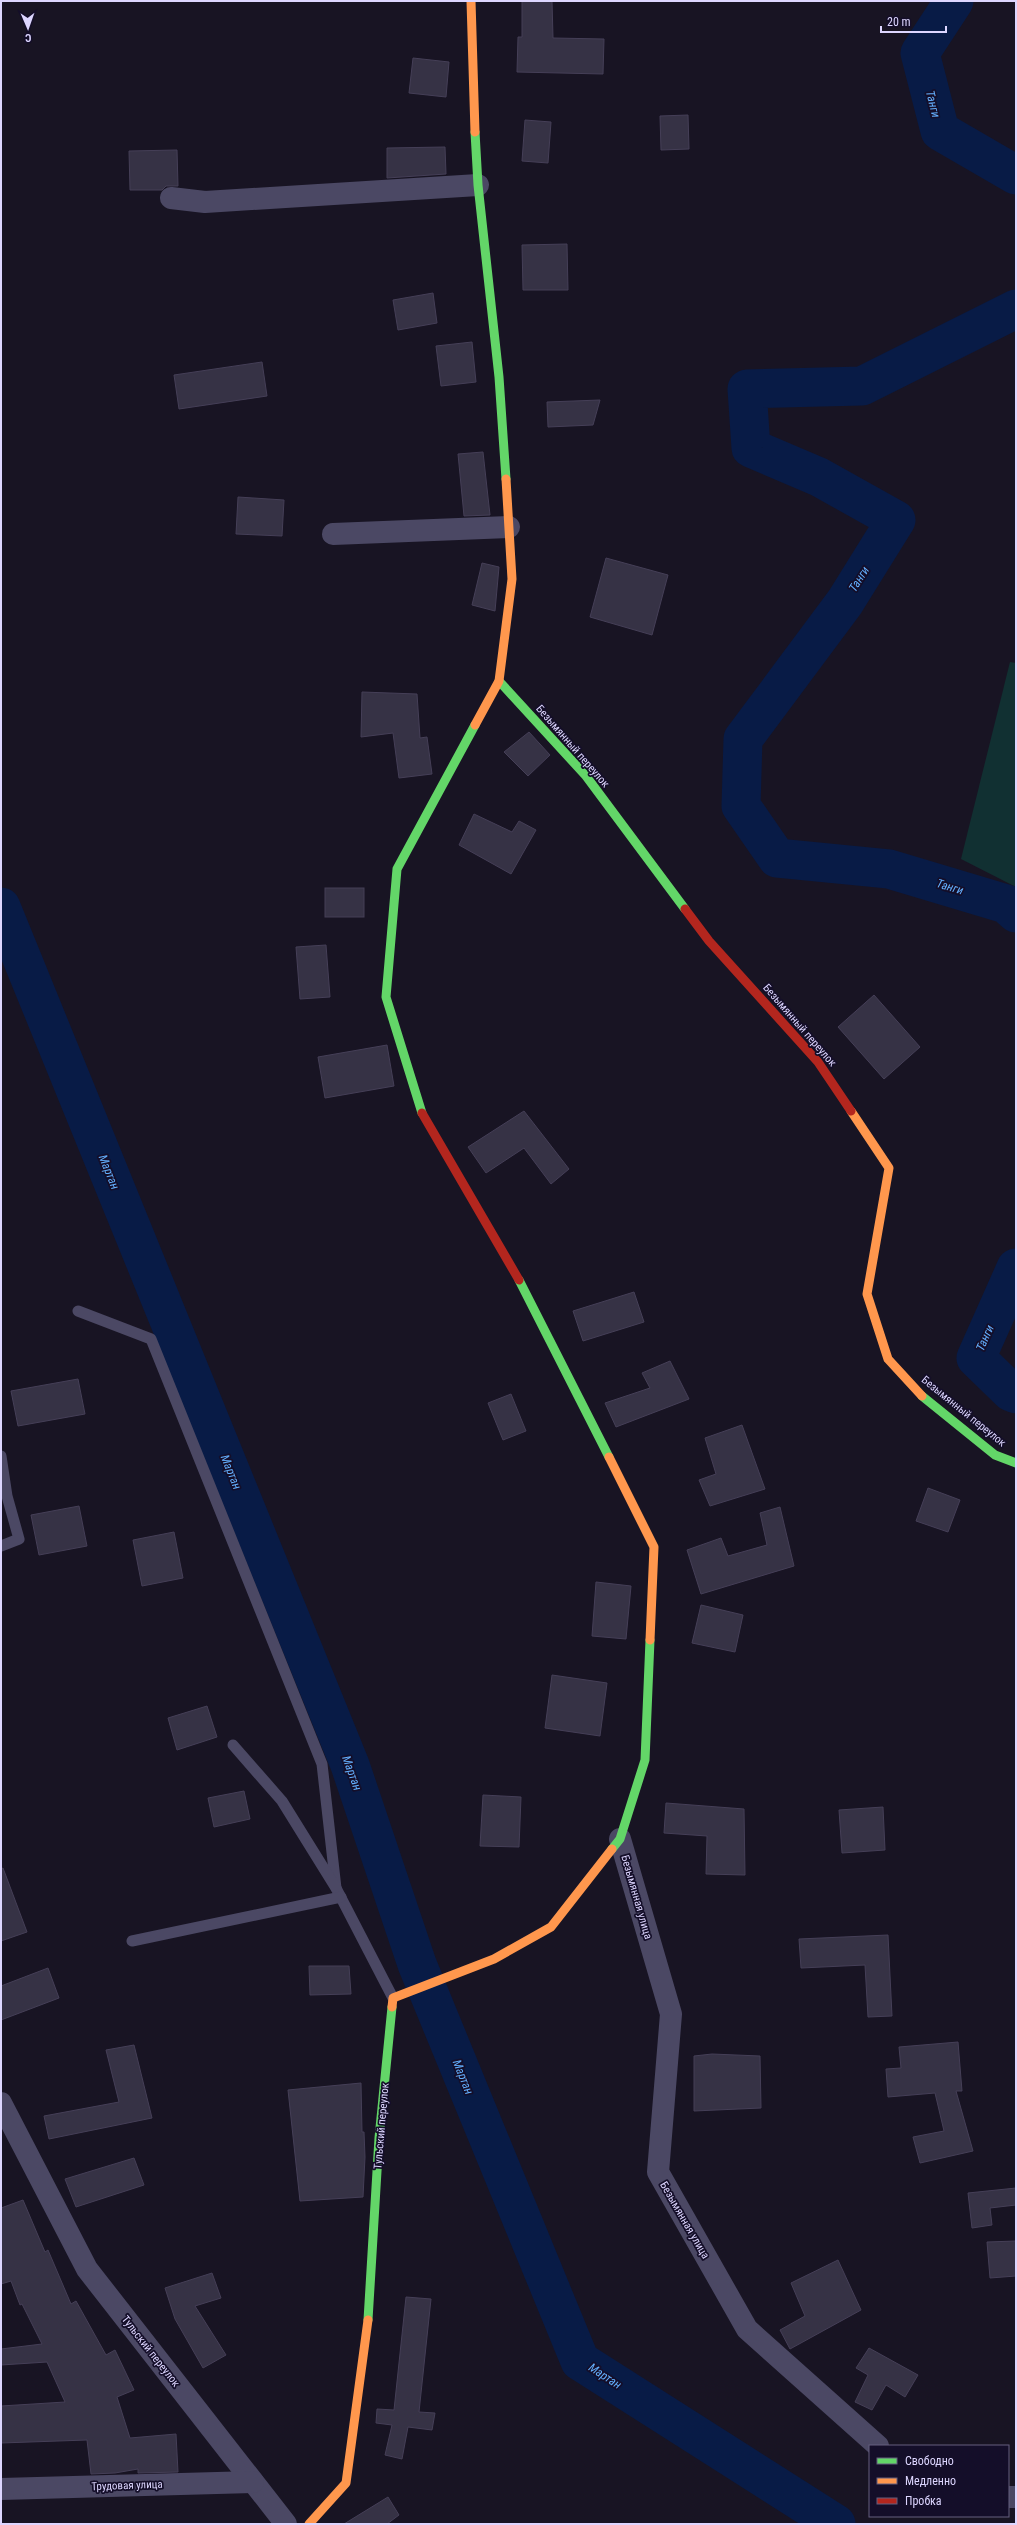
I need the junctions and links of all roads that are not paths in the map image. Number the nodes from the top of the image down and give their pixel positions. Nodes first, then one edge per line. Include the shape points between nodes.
1 (471, 1) edge
2 (478, 185) junction
3 (171, 198) dead end
4 (509, 527) junction
5 (333, 534) dead end
6 (499, 681) junction
7 (78, 1311) dead end
8 (1, 1456) edge
9 (1016, 1463) edge
10 (1, 1546) edge
11 (233, 1746) dead end
12 (620, 1839) junction
13 (339, 1892) junction
14 (132, 1941) dead end
15 (393, 1998) junction
16 (1, 2103) edge
17 (877, 2445) edge
18 (253, 2482) junction
19 (1, 2488) edge
20 (286, 2524) edge
21 (310, 2524) edge

1 - 2 street via 472,84
2 - 3 street via 205,202
2 - 4 street via 499,377
4 - 5 street
4 - 6 street via 512,579
6 - 9 street, Безымянный переулок via 586,776 709,941 818,1062 889,1168 867,1294 888,1359 923,1397 995,1455
6 - 12 street via 397,869 386,996 420,1108 534,1306 654,1547 645,1760
7 - 13 lane via 151,1339 322,1764
8 - 10 lane via 7,1496 19,1539
11 - 13 lane via 282,1800
12 - 15 street via 551,1927 494,1959
12 - 17 street, Безымянная улица via 671,2014 658,2172 747,2329
13 - 14 lane
13 - 15 lane
15 - 21 street, Тульский переулок via 379,2138 367,2330 346,2483
16 - 18 street, Тульский переулок via 87,2269
18 - 19 street, Трудовая улица
18 - 20 street, Тульский переулок

